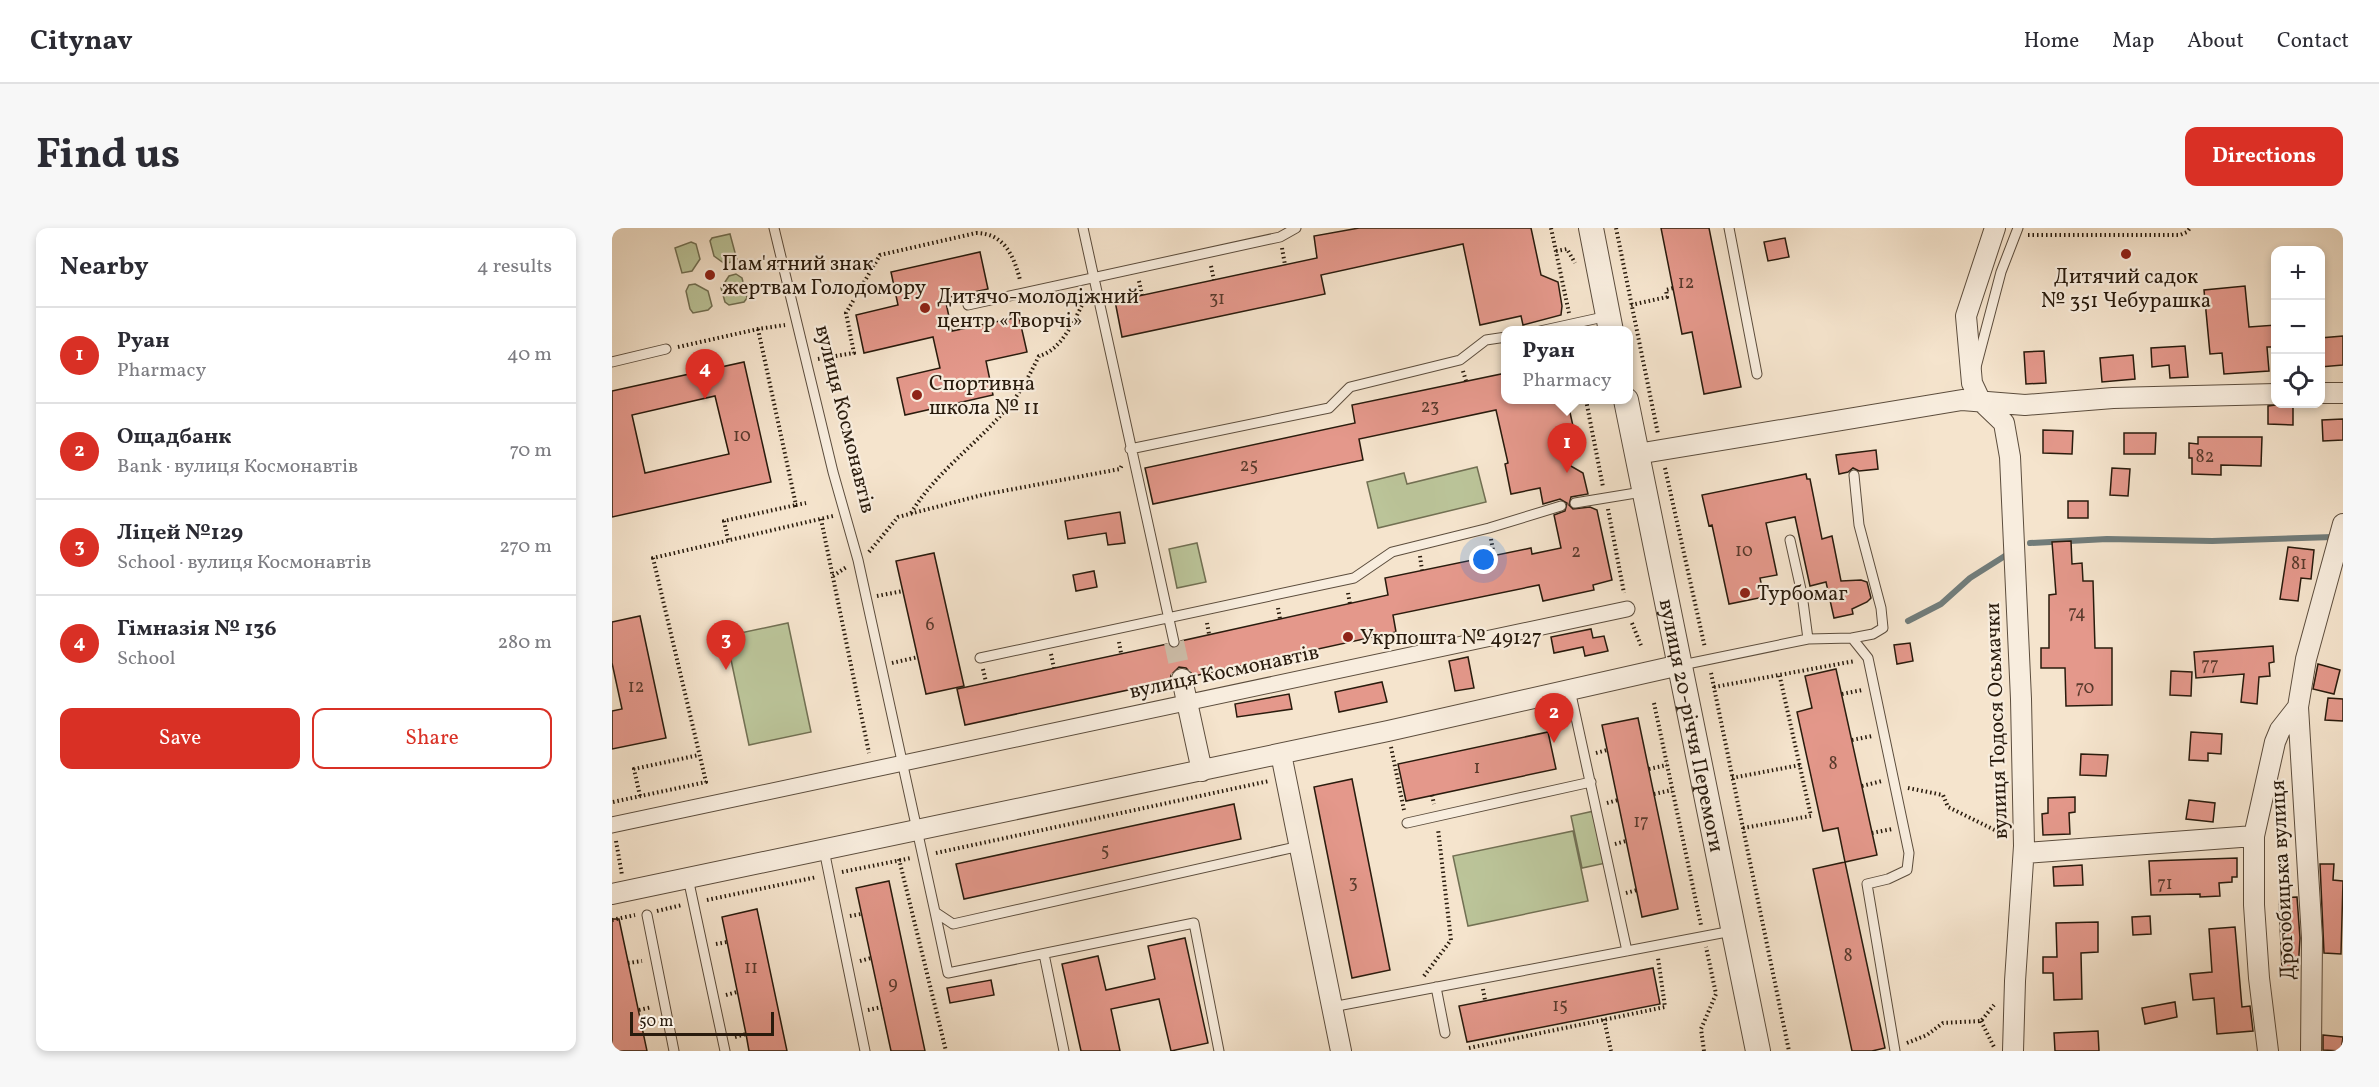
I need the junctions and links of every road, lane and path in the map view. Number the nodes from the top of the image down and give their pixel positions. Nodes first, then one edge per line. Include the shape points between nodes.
1 (774, 228) edge
2 (1083, 228) edge
3 (1296, 228) edge
4 (1551, 228) edge
5 (1591, 228) edge
6 (1729, 228) edge
7 (1995, 228) edge
8 (2190, 228) edge
9 (2016, 232) edge
10 (1567, 249) dead end
11 (1557, 251) junction
12 (1094, 279) junction
13 (1673, 288) dead end
14 (1023, 292) junction
15 (968, 305) dead end
16 (1631, 305) dead end
17 (797, 322) junction
18 (1570, 322) junction
19 (1610, 323) edge
20 (1555, 326) edge
21 (758, 329) junction
22 (1501, 338) edge
23 (666, 349) joint
24 (806, 361) junction
25 (612, 362) edge
26 (1757, 374) dead end
27 (1976, 392) junction
28 (2325, 393) edge
29 (2343, 393) edge
30 (2271, 394) edge
31 (1587, 404) edge
32 (1627, 404) edge
33 (1130, 449) junction
34 (1637, 454) junction
35 (1854, 475) dead end
36 (1645, 491) junction
37 (1605, 497) junction
38 (806, 503) dead end
39 (1575, 503) dead end
40 (796, 505) junction
41 (1561, 506) dead end
42 (845, 513) junction
43 (911, 514) junction
44 (821, 519) junction
45 (2343, 524) edge
46 (728, 540) junction
47 (1790, 540) dead end
48 (858, 560) junction
49 (833, 576) junction
50 (903, 591) dead end
51 (866, 599) junction
52 (1627, 609) junction
53 (1167, 619) junction
54 (1852, 638) junction
55 (1808, 639) junction
56 (1174, 642) tunnel mouth
57 (1642, 648) dead end
58 (918, 657) dead end
59 (980, 658) dead end
60 (1868, 658) junction
61 (1708, 661) junction
62 (881, 665) junction
63 (1680, 666) junction
64 (1779, 674) junction
65 (1182, 679) tunnel mouth
66 (1714, 687) junction
67 (1874, 688) junction
68 (1570, 690) junction
69 (1842, 694) dead end
70 (1187, 703) junction
71 (1654, 703) dead end
72 (2298, 707) junction
73 (1388, 731) junction
74 (1884, 734) junction
75 (1852, 740) dead end
76 (699, 754) junction
77 (1281, 754) junction
78 (902, 763) junction
79 (1667, 765) junction
80 (1800, 765) junction
81 (1649, 769) dead end
82 (872, 770) junction
83 (1202, 771) junction
84 (1286, 777) junction
85 (1732, 778) junction
86 (1591, 782) junction
87 (1894, 782) junction
88 (1862, 786) dead end
89 (1672, 790) junction
90 (1654, 794) dead end
91 (640, 796) junction
92 (613, 802) edge
93 (1436, 816) junction
94 (1407, 823) joint
95 (613, 825) edge
96 (1743, 828) junction
97 (917, 830) junction
98 (893, 835) junction
99 (2254, 837) junction
100 (1300, 846) junction
101 (824, 850) junction
102 (2024, 850) junction
103 (924, 855) junction
104 (899, 860) junction
105 (830, 875) junction
106 (688, 878) junction
107 (619, 893) edge
108 (693, 903) junction
109 (935, 912) junction
110 (649, 913) junction
111 (612, 920) edge
112 (1734, 931) junction
113 (1704, 937) junction
114 (1656, 945) junction
115 (1627, 951) junction
116 (1044, 954) junction
117 (2015, 981) junction
118 (1436, 987) junction
119 (1412, 991) junction
120 (1332, 1007) junction
121 (1604, 1019) junction
122 (1981, 1021) junction
123 (1444, 1033) dead end
124 (1470, 1047) dead end
125 (1895, 1049) edge
126 (674, 1051) edge
127 (725, 1051) edge
128 (865, 1051) edge
129 (946, 1051) edge
130 (1064, 1051) edge
131 (1220, 1051) edge
132 (1341, 1051) edge
133 (1611, 1051) edge
134 (1704, 1051) edge
135 (1758, 1051) edge
136 (1789, 1051) edge
137 (1996, 1051) edge
138 (2013, 1051) edge
139 (2268, 1051) edge
140 (2311, 1051) edge

1 - 17 lane, вулиця Космонавтів
2 - 12 lane
3 - 12 lane via 1280,237
4 - 11 path
5 - 19 street
6 - 26 lane
7 - 27 street via 1966,316
8 - 9 path via 2180,235
9 - 27 lane via 2001,272
10 - 11 path
11 - 18 path
12 - 14 lane
12 - 33 lane
12 - 43 path via 1073,324 1049,353 1039,356 1008,408 940,475
13 - 16 path via 1666,290 1667,297
14 - 15 lane
14 - 24 path via 1010,252 987,232 880,255 846,313 854,353
17 - 21 path
17 - 24 lane, вулиця Космонавтів
18 - 19 lane
18 - 20 lane
21 - 23 path
21 - 40 path
22 - 33 lane via 1486,340 1460,360 1350,387 1329,408
23 - 25 lane
24 - 42 lane, вулиця Космонавтів
27 - 30 street via 2025,405 2113,398
27 - 34 street via 1962,400
27 - 102 street, вулиця Тодося Осьмачки via 2004,423 2010,457
28 - 29 street
31 - 37 path
32 - 34 street, вулиця 20-річчя Перемоги
33 - 43 path via 1120,470 981,495
33 - 53 lane
34 - 36 street, вулиця 20-річчя Перемоги
35 - 54 lane via 1859,525 1883,628
36 - 37 lane
36 - 63 street, вулиця 20-річчя Перемоги
37 - 39 lane
37 - 52 path
38 - 40 path
40 - 46 path via 724,521
41 - 53 lane via 1392,552 1354,578
42 - 44 path
42 - 48 lane, вулиця Космонавтів
43 - 48 path via 898,517
44 - 46 path
44 - 49 path
45 - 72 street, Дрогобицька вулиця via 2306,659
46 - 76 path via 653,558
47 - 55 lane
48 - 49 path
48 - 51 lane, вулиця Космонавтів
49 - 82 path
50 - 51 path
51 - 62 lane, вулиця Космонавтів
52 - 57 path
52 - 70 street, вулиця Космонавтів
53 - 56 lane
53 - 59 lane
54 - 55 lane
54 - 60 lane
55 - 61 lane
58 - 62 path
60 - 64 path
60 - 67 lane
61 - 63 lane
61 - 66 path
62 - 78 lane, вулиця Космонавтів
63 - 68 street
63 - 112 street, вулиця 20-річчя Перемоги
64 - 66 path
64 - 80 path
65 - 70 street
66 - 85 path
67 - 69 path
67 - 74 lane
68 - 73 street
68 - 86 lane
70 - 78 street, вулиця Космонавтів
70 - 83 street
71 - 79 path
72 - 99 street, Дрогобицька вулиця via 2275,742
72 - 140 street, Дрогобицька вулиця via 2312,938
73 - 77 street
73 - 94 path
74 - 75 path
74 - 87 lane
76 - 91 path via 634,769
76 - 91 path via 706,782
77 - 83 street
77 - 84 street
78 - 82 street, вулиця Космонавтів
78 - 97 lane, вулиця Космонавтів
79 - 81 path
79 - 89 path
80 - 85 path
80 - 96 path via 1811,816
82 - 95 street, вулиця Космонавтів
83 - 97 street via 1142,777
84 - 100 street
84 - 103 path
85 - 96 path
86 - 93 lane
86 - 115 lane
87 - 88 path
87 - 102 path via 1943,795 1948,807 1991,826
87 - 125 lane via 1909,853 1907,870 1867,884
89 - 90 path
89 - 113 path
91 - 92 path
93 - 94 lane
93 - 119 path via 1451,940
95 - 107 path
96 - 136 path
97 - 98 street
97 - 103 lane, вулиця Космонавтів
98 - 101 street
98 - 104 path
99 - 102 street
99 - 139 street, Дрогобицька вулиця via 2254,905
100 - 109 lane via 952,924
100 - 120 street
101 - 105 lane
101 - 106 street
102 - 117 street, вулиця Тодося Осьмачки
103 - 104 path
103 - 109 lane, вулиця Космонавтів
104 - 105 path
104 - 129 path
105 - 108 path
105 - 128 lane
106 - 107 street
106 - 108 lane
108 - 110 path
108 - 127 lane
109 - 116 lane, вулиця Космонавтів via 948,973
110 - 111 path
110 - 126 lane
112 - 113 lane
112 - 135 street, вулиця 20-річчя Перемоги
113 - 114 lane
113 - 134 path via 1716,994 1701,1029
114 - 115 lane
114 - 121 path via 1665,1007
115 - 118 lane
116 - 130 lane
116 - 131 lane via 1194,923
117 - 122 path
117 - 138 street, вулиця Тодося Осьмачки
118 - 119 lane
118 - 123 lane
119 - 120 lane
120 - 132 street
121 - 124 path
121 - 133 path
122 - 125 path via 1943,1023
122 - 137 path

